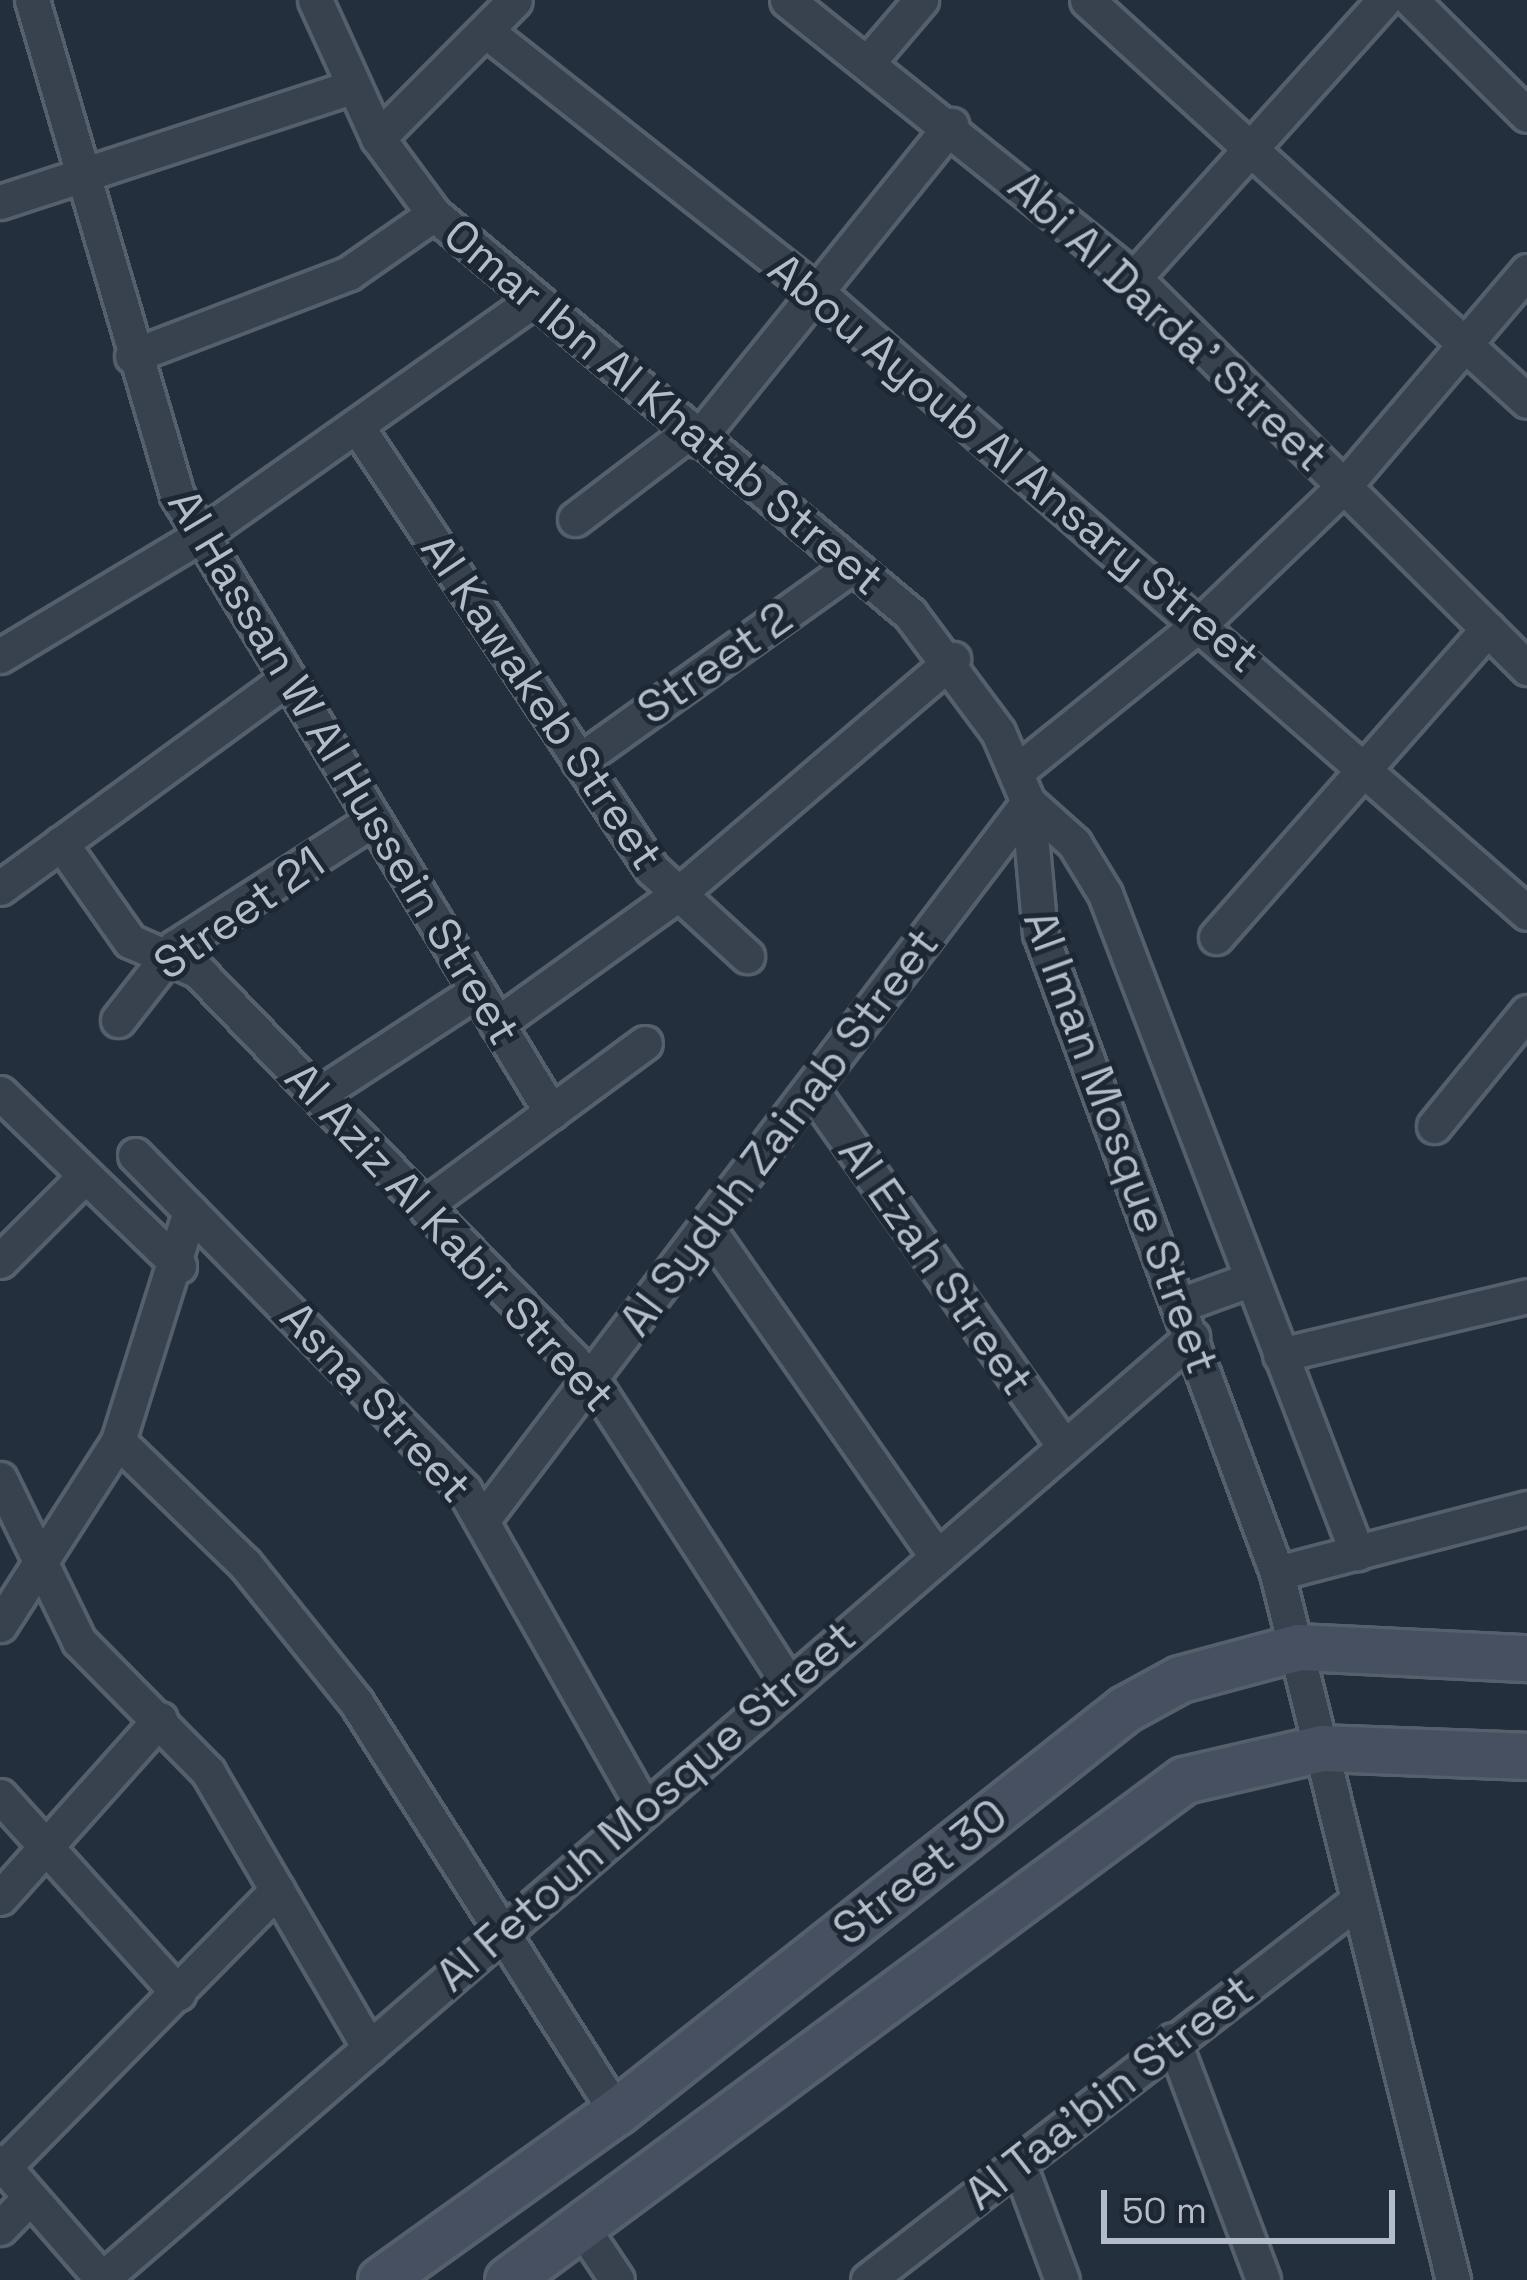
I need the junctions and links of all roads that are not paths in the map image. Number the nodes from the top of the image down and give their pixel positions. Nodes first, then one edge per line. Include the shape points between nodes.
1 (32, 0) edge
2 (316, 0) edge
3 (515, 0) edge
4 (787, 0) edge
5 (920, 0) edge
6 (1088, 0) edge
7 (1384, 0) edge
8 (1411, 0) edge
9 (486, 31) junction
10 (868, 62) junction
11 (352, 87) junction
12 (1524, 107) edge
13 (952, 124) junction
14 (378, 138) junction
15 (1249, 149) junction
16 (83, 182) junction
17 (0, 202) edge
18 (434, 214) junction
19 (1527, 271) edge
20 (1134, 278) junction
21 (817, 292) junction
22 (531, 302) junction
23 (1467, 350) junction
24 (132, 356) junction
25 (1527, 401) edge
26 (358, 428) junction
27 (693, 436) junction
28 (1345, 485) junction
29 (575, 519) dead end
30 (198, 537) junction
31 (852, 566) junction
32 (1203, 621) junction
33 (1488, 629) junction
34 (0, 656) edge
35 (952, 659) junction
36 (1527, 668) edge
37 (287, 679) junction
38 (579, 760) junction
39 (1366, 768) junction
40 (1022, 787) junction
41 (373, 820) junction
42 (62, 843) junction
43 (0, 888) edge
44 (678, 893) junction
45 (1527, 914) edge
46 (1216, 937) dead end
47 (747, 956) dead end
48 (160, 960) junction
49 (477, 991) junction
50 (1527, 1012) edge
51 (118, 1020) dead end
52 (497, 1024) junction
53 (645, 1043) dead end
54 (811, 1089) junction
55 (0, 1093) edge
56 (319, 1094) junction
57 (551, 1112) junction
58 (1434, 1126) dead end
59 (135, 1155) dead end
60 (85, 1177) junction
61 (425, 1205) junction
62 (190, 1210) junction
63 (706, 1226) junction
64 (0, 1261) edge
65 (179, 1266) junction
66 (1251, 1279) junction
67 (1527, 1296) edge
68 (1186, 1321) junction
69 (1280, 1354) junction
70 (592, 1380) junction
71 (118, 1441) junction
72 (1062, 1444) junction
73 (0, 1479) edge
74 (1527, 1508) edge
75 (484, 1518) junction
76 (1357, 1553) junction
77 (934, 1554) junction
78 (42, 1571) junction
79 (1277, 1573) junction
80 (0, 1624) edge
81 (1299, 1647) junction
82 (1527, 1658) edge
83 (788, 1683) junction
84 (160, 1719) junction
85 (1321, 1748) junction
86 (1527, 1756) edge
87 (0, 1796) edge
88 (644, 1808) junction
89 (46, 1846) junction
90 (278, 1890) junction
91 (0, 1898) edge
92 (1352, 1905) junction
93 (504, 1930) junction
94 (178, 1993) junction
95 (1173, 2040) junction
96 (369, 2048) junction
97 (616, 2112) junction
98 (1018, 2162) junction
99 (2, 2164) edge
100 (31, 2197) junction
101 (0, 2228) edge
102 (583, 2229) junction
103 (1450, 2279) edge
104 (103, 2280) edge
105 (381, 2280) edge
106 (508, 2280) edge
107 (617, 2280) edge
108 (868, 2280) edge
109 (1062, 2280) edge
110 (1263, 2280) edge

1 - 16 street, Al Hassan W Al Hussein Street
2 - 11 street, Omar Ibn Al Khatab Street
3 - 9 street
4 - 10 street, Abi Al Darda' Street
5 - 10 street
6 - 15 street
7 - 15 street
8 - 12 street
9 - 14 street
9 - 21 street, Abou Ayoub Al Ansary Street
10 - 13 street, Abi Al Darda' Street
11 - 14 street, Omar Ibn Al Khatab Street
11 - 16 street
13 - 20 street, Abi Al Darda' Street
13 - 21 street
14 - 18 street, Omar Ibn Al Khatab Street
15 - 20 street
15 - 23 street
16 - 17 street
16 - 24 street, Al Hassan W Al Hussein Street
18 - 22 street, Omar Ibn Al Khatab Street
18 - 24 street via 349,273
19 - 23 street
20 - 28 street, Abi Al Darda' Street
21 - 27 street
21 - 32 street, Abou Ayoub Al Ansary Street
22 - 26 street
22 - 27 street, Omar Ibn Al Khatab Street
23 - 25 street
23 - 28 street
24 - 30 street, Al Hassan W Al Hussein Street
26 - 30 street
26 - 38 street, Al Kawakeb Street
27 - 29 street
27 - 31 street, Omar Ibn Al Khatab Street
28 - 32 street
28 - 33 street, Abi Al Darda' Street
30 - 34 street
30 - 37 street, Al Hassan W Al Hussein Street
31 - 35 street, Omar Ibn Al Khatab Street
31 - 38 street, Street 2
32 - 39 street, Abou Ayoub Al Ansary Street
32 - 40 street
33 - 36 street, Abi Al Darda' Street
33 - 39 street
35 - 40 street, Omar Ibn Al Khatab Street
35 - 44 street
37 - 41 street, Al Hassan W Al Hussein Street
37 - 42 street
38 - 44 street, Al Kawakeb Street
39 - 45 street, Abou Ayoub Al Ansary Street
39 - 46 street
40 - 54 street, Al Syduh Zainab Street
40 - 66 street, Al Iman Mosque Street via 1074,843 1105,894
40 - 68 street, Al Iman Mosque Street via 1040,933
41 - 48 street, Street 21
41 - 49 street, Al Hassan W Al Hussein Street
42 - 43 street
42 - 48 street, Al Aziz Al Kabir Street via 130,941
44 - 47 street, Al Kawakeb Street
44 - 52 street
48 - 51 street, Street 21
48 - 56 street, Al Aziz Al Kabir Street via 198,971
49 - 52 street, Al Hassan W Al Hussein Street
49 - 56 street
50 - 58 street
52 - 57 street, Al Hassan W Al Hussein Street
53 - 57 street
54 - 63 street, Al Syduh Zainab Street
54 - 72 street, Al Ezah Street
55 - 60 street
56 - 61 street, Al Aziz Al Kabir Street
57 - 61 street
59 - 62 street, Asna Street
60 - 64 street
60 - 65 street
61 - 70 street, Al Aziz Al Kabir Street
62 - 65 street
62 - 75 street, Asna Street
63 - 70 street, Al Syduh Zainab Street
63 - 77 street
65 - 71 street
66 - 68 street, Al Fetouh Mosque Street
66 - 69 street, Al Iman Mosque Street
67 - 69 street
68 - 72 street, Al Fetouh Mosque Street
68 - 79 street, Al Iman Mosque Street
69 - 76 street, Al Iman Mosque Street
70 - 75 street, Al Syduh Zainab Street
70 - 83 street, Al Aziz Al Kabir Street
71 - 78 street
71 - 93 street via 303,1632
72 - 77 street, Al Fetouh Mosque Street
73 - 78 street
74 - 76 street
75 - 88 street, Asna Street
76 - 79 street
77 - 83 street, Al Fetouh Mosque Street
78 - 80 street
78 - 84 street via 79,1642
79 - 81 street, Al Iman Mosque Street
81 - 82 street, Street 30
81 - 85 street, Al Iman Mosque Street
81 - 97 street, Street 30 via 1238,1658 1125,1709
83 - 88 street, Al Fetouh Mosque Street
84 - 89 street
84 - 90 street via 208,1772
85 - 86 street, Street 30
85 - 92 street, Al Iman Mosque Street
85 - 102 street, Street 30 via 1233,1762 1138,1808
87 - 89 street
88 - 93 street, Al Fetouh Mosque Street
89 - 91 street
89 - 94 street
90 - 94 street
90 - 96 street
92 - 95 street, Al Taa'bin Street
92 - 103 street, Al Iman Mosque Street
93 - 96 street, Al Fetouh Mosque Street
93 - 97 street
94 - 99 street
95 - 98 street, Al Taa'bin Street
95 - 110 street
96 - 104 street, Al Fetouh Mosque Street
97 - 105 street, Street 30
98 - 108 street, Al Taa'bin Street
98 - 109 street
99 - 100 street
100 - 101 street
100 - 104 street
102 - 106 street, Street 30
102 - 107 street

